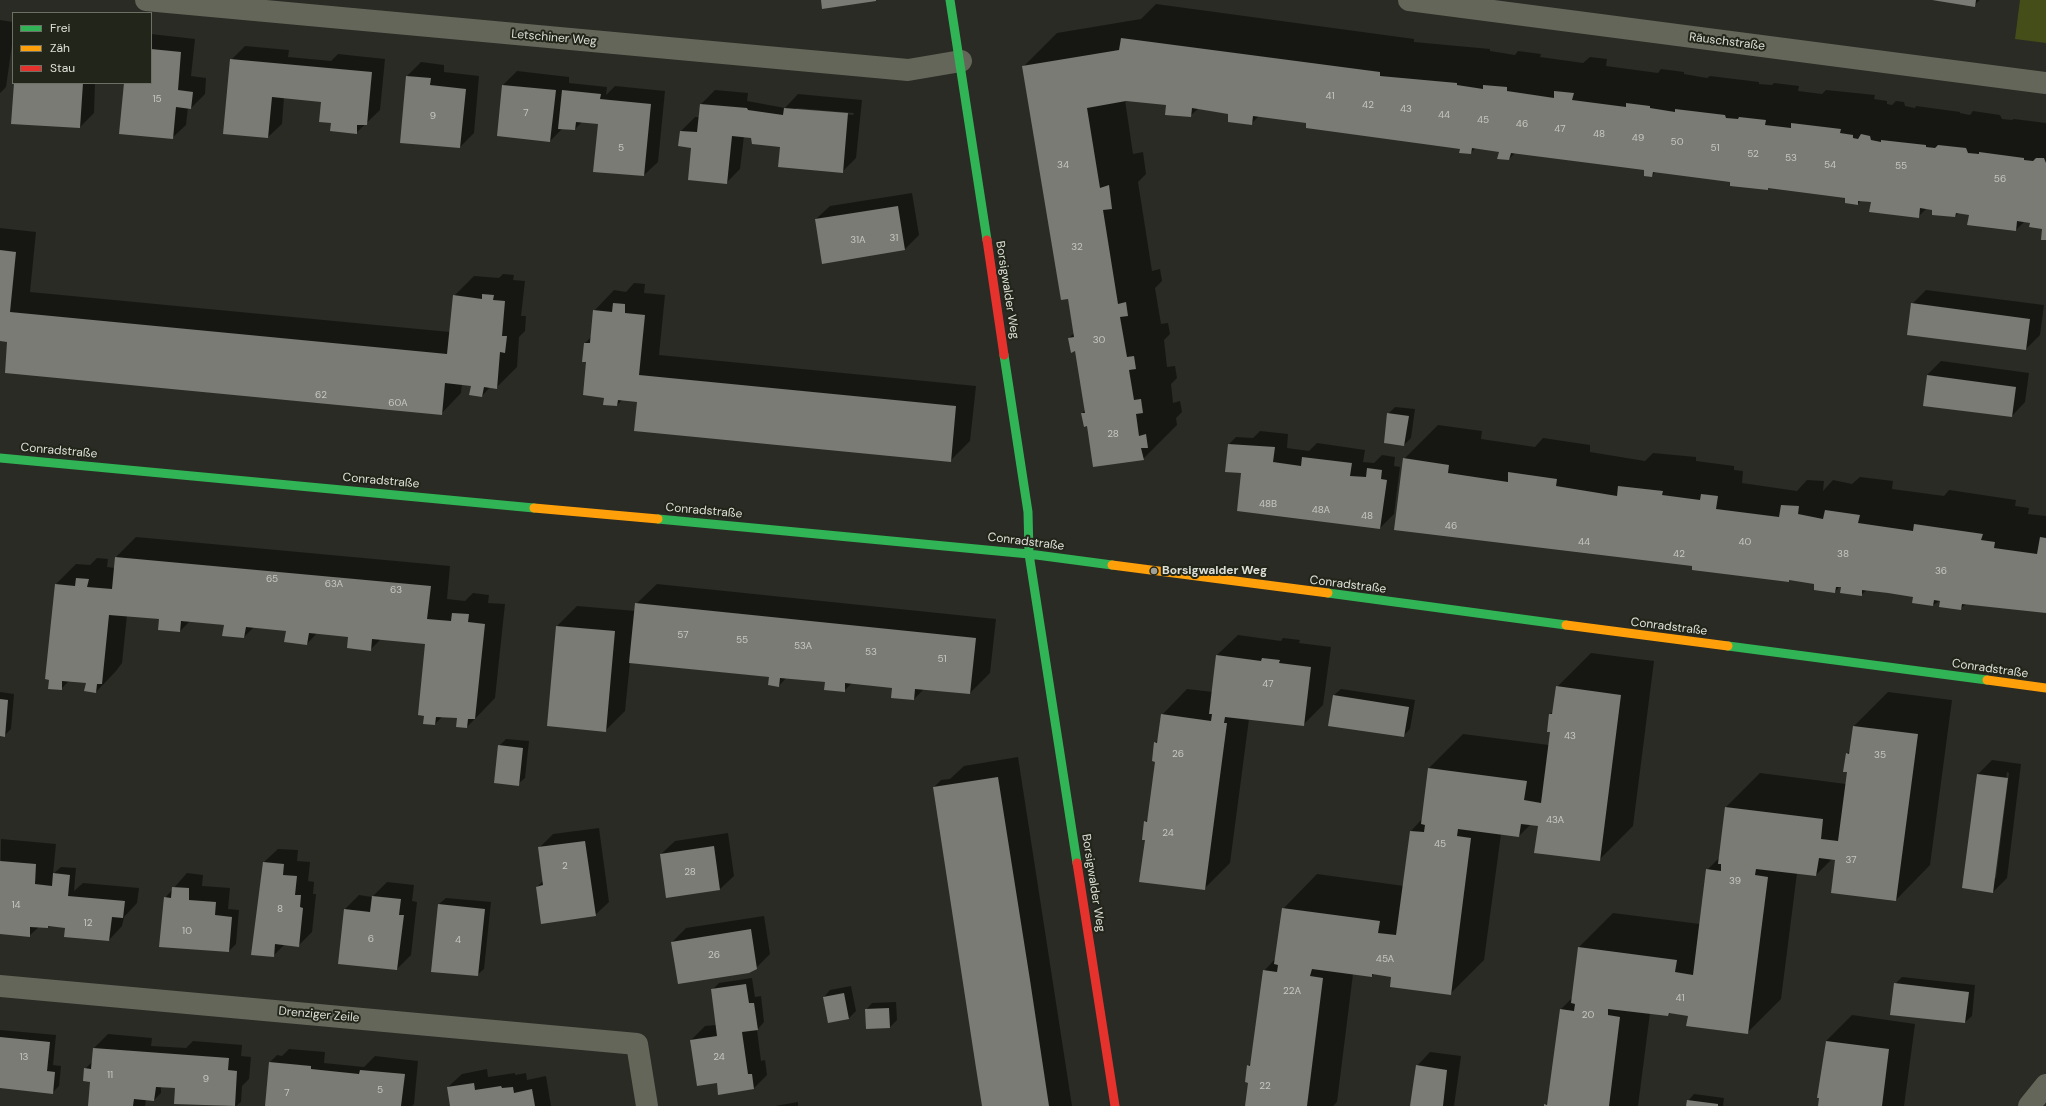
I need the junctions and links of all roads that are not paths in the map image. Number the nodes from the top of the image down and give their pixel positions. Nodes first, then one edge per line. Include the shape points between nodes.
1 (146, 0) edge
2 (950, 0) edge
3 (1409, 0) edge
4 (961, 61) junction
5 (2046, 83) edge
6 (0, 458) edge
7 (1029, 554) junction
8 (2046, 688) edge
9 (0, 986) edge
10 (2046, 1085) edge
11 (647, 1106) edge
12 (1115, 1106) edge
13 (2029, 1106) edge

1 - 4 street, Letschiner Weg via 908,70
2 - 4 street, Borsigwalder Weg
3 - 5 street, Räuschstraße
4 - 7 street, Borsigwalder Weg via 1028,512
6 - 7 street, Conradstraße
7 - 8 street, Conradstraße
7 - 12 street, Borsigwalder Weg
9 - 11 street, Drenziger Zeile via 637,1044
10 - 13 street

